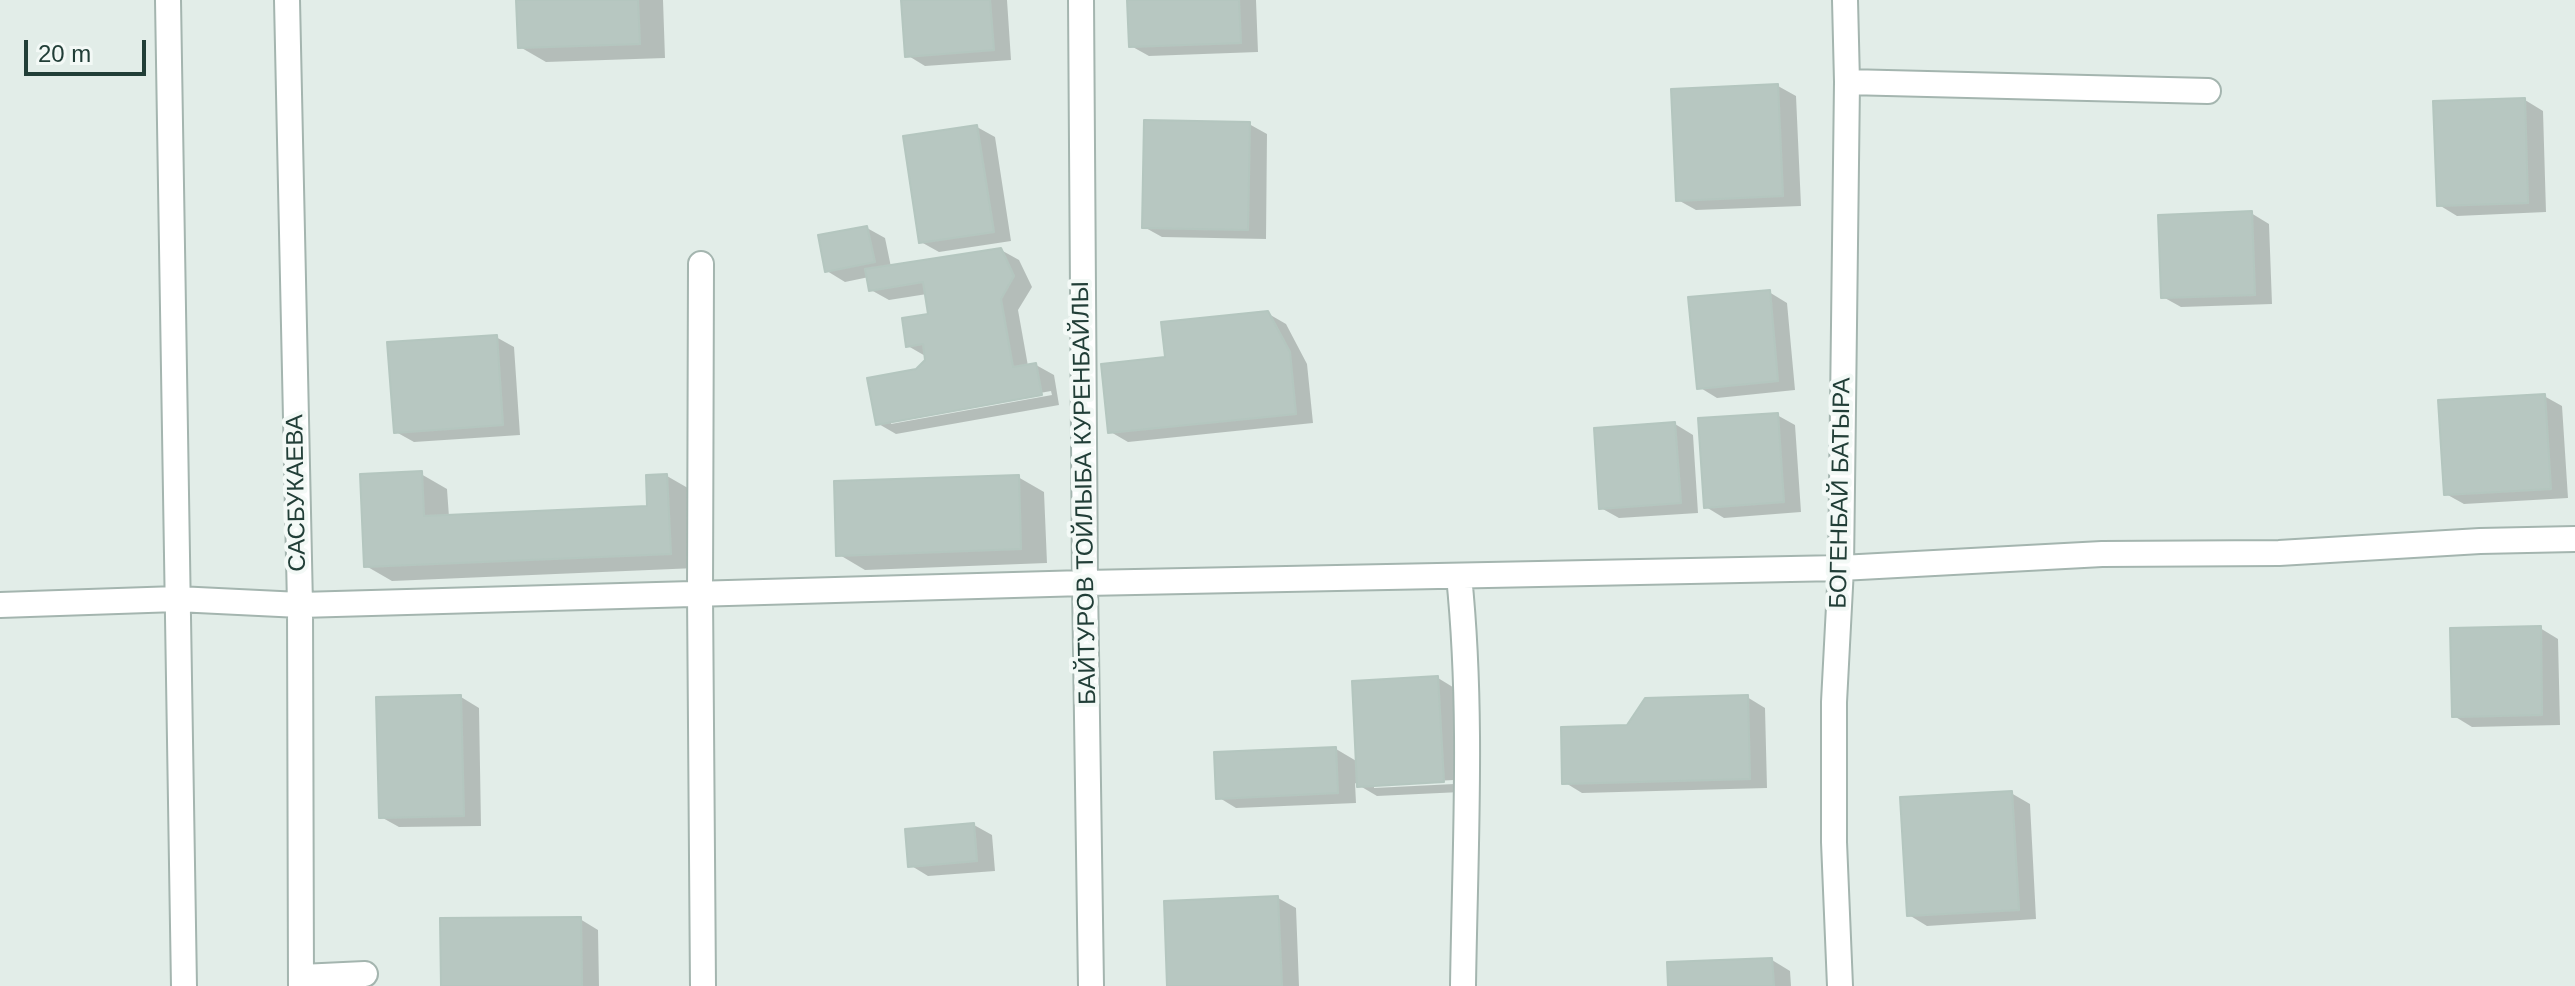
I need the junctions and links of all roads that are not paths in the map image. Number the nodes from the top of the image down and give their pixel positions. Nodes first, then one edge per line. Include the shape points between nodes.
1 (168, 0) edge
2 (287, 0) edge
3 (1081, 0) edge
4 (1845, 0) edge
5 (1847, 82) junction
6 (2208, 91) dead end
7 (701, 264) dead end
8 (2575, 539) edge
9 (1841, 568) junction
10 (1459, 576) junction
11 (1085, 583) junction
12 (700, 594) junction
13 (177, 599) junction
14 (0, 605) edge
15 (300, 605) junction
16 (365, 974) dead end
17 (301, 981) edge
18 (184, 986) edge
19 (703, 986) edge
20 (1091, 986) edge
21 (1463, 986) edge
22 (1840, 986) edge

1 - 13 street
2 - 15 street, САСБУКАЕВА
3 - 11 street, БАЙТУРОВ ТОЙЛЫБА КУРЕНБАЙЛЫ
4 - 5 street, БОГЕНБАЙ БАТЫРА
5 - 6 street
5 - 9 street, БОГЕНБАЙ БАТЫРА
7 - 12 street
8 - 9 street
9 - 10 street
9 - 22 street, БОГЕНБАЙ БАТЫРА via 1834,749
10 - 11 street
10 - 21 street via 1466,673
11 - 12 street
11 - 20 street, БАЙТУРОВ ТОЙЛЫБА КУРЕНБАЙЛЫ
12 - 15 street
12 - 19 street
13 - 14 street
13 - 15 street
13 - 18 street
15 - 17 street, САСБУКАЕВА
16 - 17 street

